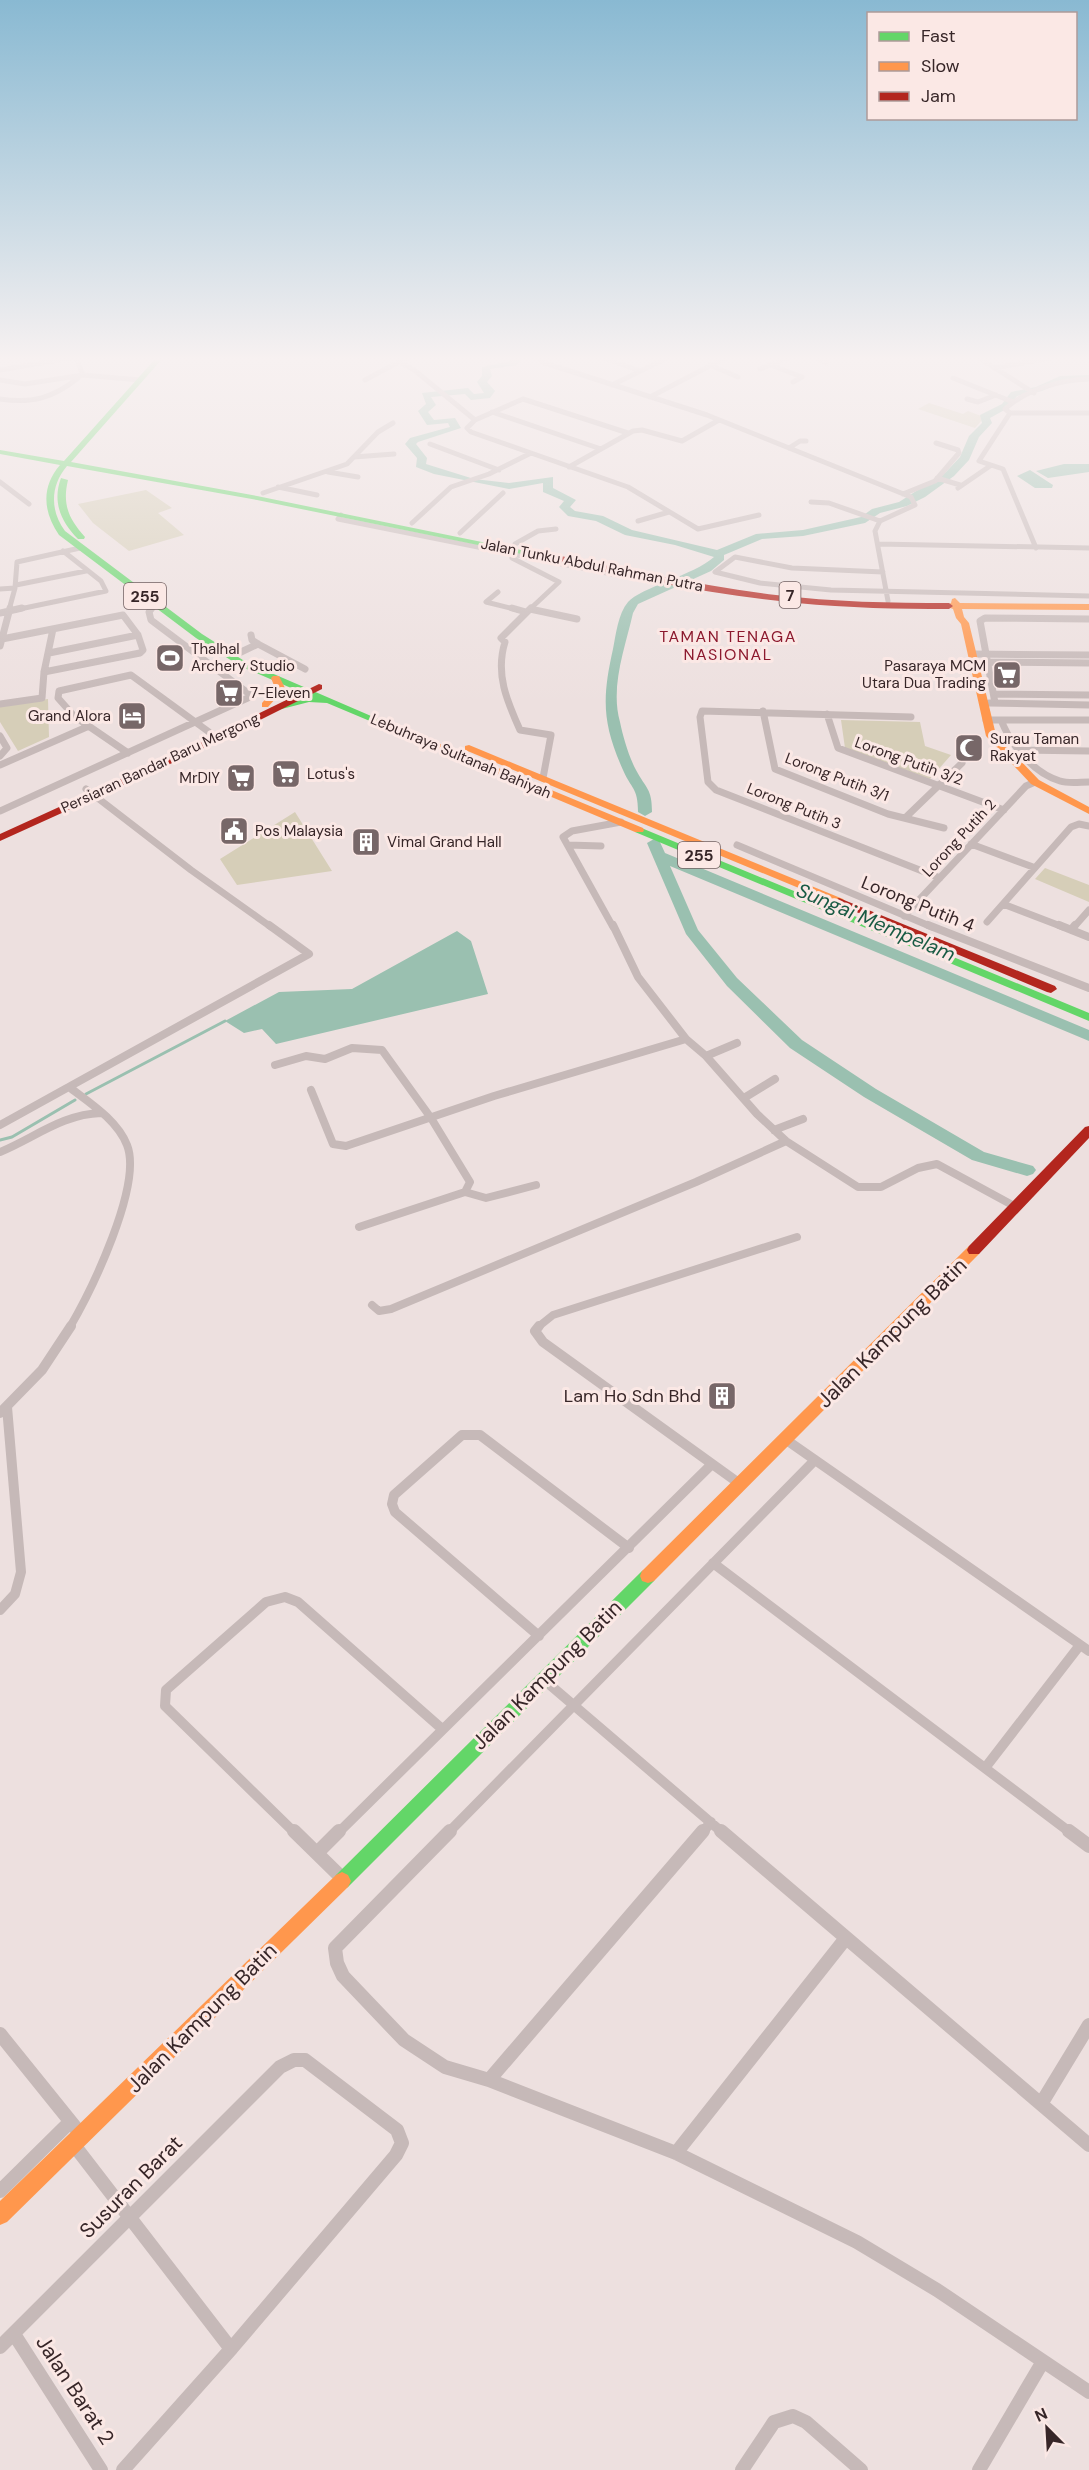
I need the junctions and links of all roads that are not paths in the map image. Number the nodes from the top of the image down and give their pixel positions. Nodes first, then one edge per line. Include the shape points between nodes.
1 (55, 473) edge
2 (63, 473) edge
3 (73, 473) edge
4 (127, 473) edge
5 (141, 473) edge
6 (318, 473) edge
7 (337, 473) edge
8 (490, 473) edge
9 (587, 473) edge
10 (852, 473) edge
11 (944, 473) edge
12 (979, 473) edge
13 (1006, 473) edge
14 (358, 477) dead end
15 (59, 479) junction
16 (940, 480) junction
17 (0, 482) edge
18 (270, 490) junction
19 (503, 493) dead end
20 (903, 494) junction
21 (317, 495) dead end
22 (811, 502) dead end
23 (28, 504) dead end
24 (669, 512) junction
25 (759, 514) dead end
26 (638, 521) dead end
27 (880, 521) junction
28 (412, 523) junction
29 (556, 530) dead end
30 (460, 533) junction
31 (878, 544) junction
32 (80, 548) junction
33 (1036, 548) junction
34 (1089, 548) edge
35 (510, 549) junction
36 (63, 551) junction
37 (87, 571) junction
38 (883, 572) junction
39 (680, 579) junction
40 (15, 587) junction
41 (0, 589) edge
42 (792, 591) junction
43 (498, 592) dead end
44 (887, 596) junction
45 (1089, 596) edge
46 (1035, 599) junction
47 (1089, 602) edge
48 (156, 603) junction
49 (1089, 607) edge
50 (527, 611) junction
51 (962, 611) junction
52 (9, 612) junction
53 (0, 613) edge
54 (576, 618) dead end
55 (1089, 619) edge
56 (53, 629) junction
57 (138, 635) junction
58 (251, 635) dead end
59 (199, 636) junction
60 (176, 638) junction
61 (1, 642) edge
62 (258, 644) junction
63 (241, 652) junction
64 (1089, 653) edge
65 (49, 654) junction
66 (983, 655) junction
67 (1089, 663) edge
68 (305, 669) dead end
69 (44, 672) junction
70 (276, 678) junction
71 (310, 687) junction
72 (994, 694) junction
73 (1089, 696) edge
74 (988, 703) junction
75 (0, 704) edge
76 (340, 705) junction
77 (1089, 705) edge
78 (269, 707) junction
79 (763, 711) junction
80 (827, 714) junction
81 (911, 717) dead end
82 (987, 720) junction
83 (1001, 720) junction
84 (1089, 720) edge
85 (196, 722) junction
86 (89, 726) junction
87 (209, 732) junction
88 (0, 736) edge
89 (1019, 750) junction
90 (1089, 751) edge
91 (128, 753) junction
92 (0, 756) edge
93 (963, 763) dead end
94 (0, 765) edge
95 (543, 778) junction
96 (1035, 782) junction
97 (1089, 782) edge
98 (939, 786) junction
99 (90, 792) junction
100 (1004, 810) junction
101 (0, 811) edge
102 (1089, 811) edge
103 (905, 818) junction
104 (621, 822) junction
105 (1089, 826) edge
106 (944, 828) dead end
107 (0, 829) edge
108 (0, 838) edge
109 (971, 844) junction
110 (568, 845) junction
111 (737, 845) dead end
112 (601, 846) dead end
113 (1033, 867) junction
114 (940, 878) junction
115 (827, 902) junction
116 (1003, 904) junction
117 (1089, 910) edge
118 (904, 916) junction
119 (987, 922) dead end
120 (1071, 930) junction
121 (1089, 937) edge
122 (1089, 988) edge
123 (1089, 1005) edge
124 (1089, 1017) edge
125 (686, 1039) junction
126 (736, 1043) dead end
127 (706, 1056) junction
128 (275, 1065) dead end
129 (775, 1079) dead end
130 (69, 1087) junction
131 (311, 1090) dead end
132 (744, 1098) junction
133 (101, 1113) junction
134 (431, 1118) junction
135 (803, 1119) dead end
136 (0, 1125) edge
137 (774, 1130) junction
138 (1089, 1130) edge
139 (786, 1141) junction
140 (0, 1152) edge
141 (536, 1185) dead end
142 (465, 1192) junction
143 (1016, 1207) junction
144 (359, 1227) dead end
145 (797, 1237) dead end
146 (372, 1305) dead end
147 (3, 1410) edge
148 (784, 1439) junction
149 (815, 1460) junction
150 (712, 1464) junction
151 (740, 1484) junction
152 (629, 1548) junction
153 (713, 1563) junction
154 (0, 1610) edge
155 (539, 1636) junction
156 (1085, 1648) edge
157 (543, 1679) junction
158 (574, 1705) junction
159 (441, 1728) junction
160 (985, 1768) junction
161 (711, 1822) junction
162 (1089, 1846) edge
163 (317, 1853) junction
164 (342, 1878) junction
165 (846, 1938) junction
166 (1089, 2025) edge
167 (0, 2034) edge
168 (489, 2080) junction
169 (1041, 2104) junction
170 (70, 2122) junction
171 (79, 2141) junction
172 (1089, 2145) edge
173 (676, 2153) junction
174 (0, 2192) edge
175 (0, 2215) edge
176 (130, 2217) junction
177 (14, 2334) junction
178 (0, 2347) edge
179 (231, 2349) junction
180 (1042, 2363) junction
181 (1089, 2392) edge
182 (101, 2470) edge
183 (123, 2470) edge
184 (742, 2470) edge
185 (861, 2470) edge
186 (979, 2470) edge

1 - 15 main road
2 - 15 main road
3 - 15 main road
4 - 35 main road, Jalan Tunku Abdul Rahman Putra / 7
5 - 18 main road, Jalan Tunku Abdul Rahman Putra / 7
6 - 18 street
7 - 14 street
8 - 28 street via 451,487
9 - 24 street via 628,487
10 - 20 street
11 - 16 street
12 - 16 street via 959,487
13 - 33 street
15 - 32 main road, Lebuhraya Sultanah Bahiyah / 255 via 48,497 50,513 55,526
15 - 63 main road, Lebuhraya Sultanah Bahiyah / 255 via 59,503 73,531
16 - 20 street
17 - 23 street
18 - 21 street
18 - 28 main road, Jalan Tunku Abdul Rahman Putra / 7
19 - 30 street
20 - 27 street via 913,499 915,505
22 - 27 street via 828,503
24 - 25 street via 702,529
24 - 26 street
27 - 31 street via 875,531
28 - 30 main road, Jalan Tunku Abdul Rahman Putra / 7
29 - 35 street via 538,531
30 - 35 main road, Jalan Tunku Abdul Rahman Putra / 7
31 - 33 street
31 - 38 street
32 - 36 street
32 - 48 main road, Lebuhraya Sultanah Bahiyah / 255
33 - 34 street
35 - 39 main road, Jalan Tunku Abdul Rahman Putra / 7
35 - 39 main road, Jalan Tunku Abdul Rahman Putra / 7
35 - 50 street via 559,582
36 - 37 street
36 - 40 street via 17,562
37 - 40 street
37 - 52 street via 101,581 106,591
38 - 42 street via 792,568 735,557 715,572
38 - 44 street
39 - 42 main road, Jalan Tunku Abdul Rahman Putra / 7
39 - 51 main road, Jalan Tunku Abdul Rahman Putra / 7 via 820,603
40 - 41 street
40 - 52 street
42 - 44 main road, Jalan Tunku Abdul Rahman Putra / 7
43 - 50 street via 486,602
44 - 46 street
44 - 51 main road, Jalan Tunku Abdul Rahman Putra / 7
45 - 46 street
46 - 47 main road, Jalan Tunku Abdul Rahman Putra / 7
46 - 51 main road, Jalan Tunku Abdul Rahman Putra / 7
48 - 59 main road, Lebuhraya Sultanah Bahiyah / 255
48 - 60 street via 149,617
49 - 51 main road via 996,607 971,614
50 - 54 street
50 - 95 street via 501,638 505,642 501,676 520,730 551,735
51 - 66 main road
52 - 53 street
52 - 61 street
55 - 66 street via 982,619
56 - 57 street via 123,615
56 - 61 street
56 - 65 street
57 - 65 street
57 - 69 street via 140,653
58 - 62 street
59 - 60 street
59 - 70 main road, Lebuhraya Sultanah Bahiyah / 255 via 243,664
60 - 85 street via 252,696
62 - 63 street
62 - 68 street
63 - 71 main road, Lebuhraya Sultanah Bahiyah / 255
64 - 66 street
65 - 69 street
66 - 67 street
66 - 72 street
66 - 74 main road
69 - 75 street via 42,698
70 - 71 main road, Lebuhraya Sultanah Bahiyah / 255
70 - 78 main road via 280,688
71 - 76 main road, Lebuhraya Sultanah Bahiyah / 255
71 - 78 main road, Persiaran Bandar Baru Mergong
71 - 95 main road, Lebuhraya Sultanah Bahiyah / 255
72 - 73 street
72 - 74 street
74 - 77 street
74 - 82 main road
76 - 78 main road via 309,699
76 - 104 main road, Lebuhraya Sultanah Bahiyah / 255
78 - 87 main road, Persiaran Bandar Baru Mergong
78 - 99 main road, Persiaran Bandar Baru Mergong
79 - 80 street
79 - 103 street, Lorong Putih 3/1 via 775,769
79 - 114 street, Lorong Putih 3 via 702,711 710,786
80 - 81 street
80 - 98 street, Lorong Putih 3/2 via 838,748
82 - 83 street
82 - 96 main road via 996,744
83 - 84 street
83 - 89 street
85 - 86 street via 131,675 59,691 58,698
85 - 87 street
85 - 91 street
86 - 91 street
86 - 94 street
87 - 99 main road, Persiaran Bandar Baru Mergong
88 - 92 street via 7,748
89 - 90 street
89 - 97 street via 1051,777 1063,782
91 - 101 street
93 - 98 street
95 - 115 main road, Lebuhraya Sultanah Bahiyah / 255
96 - 100 street, Lorong Putih 2 via 1026,786
96 - 102 main road
98 - 100 street, Lorong Putih 3/2
98 - 103 street
99 - 107 main road, Persiaran Bandar Baru Mergong
99 - 108 main road, Persiaran Bandar Baru Mergong
99 - 130 street via 309,954
100 - 109 street, Lorong Putih 2
103 - 106 street, Lorong Putih 3/1
104 - 110 street via 572,831 563,837
104 - 115 main road, Lebuhraya Sultanah Bahiyah / 255
105 - 113 street via 1071,827
109 - 113 street
109 - 114 street, Lorong Putih 2
110 - 112 street
110 - 125 street via 638,977
111 - 118 street, Lorong Putih 4
113 - 116 street
114 - 118 street, Lorong Putih 2
115 - 123 main road, Lebuhraya Sultanah Bahiyah / 255
115 - 124 main road, Lebuhraya Sultanah Bahiyah / 255
116 - 119 street
116 - 120 street
117 - 120 street
118 - 122 street, Lorong Putih 4
120 - 121 street
125 - 127 street
125 - 134 street
126 - 127 street
127 - 132 street
128 - 134 street via 308,1054 325,1059 345,1050 375,1047 384,1052
129 - 132 street
130 - 133 street
130 - 136 street
131 - 134 street via 333,1144 339,1146
132 - 137 street
133 - 140 street via 70,1116
133 - 147 street via 128,1144 131,1155 120,1216 106,1256 58,1347 30,1384
134 - 142 street via 470,1182
135 - 137 street
137 - 139 street
138 - 143 main road, Jalan Kampung Batin
139 - 143 street via 858,1187 886,1187 927,1165 937,1164
139 - 146 street via 391,1309 379,1311
141 - 142 street via 494,1198
142 - 144 street
143 - 148 main road, Jalan Kampung Batin
145 - 150 street via 553,1315 535,1331 543,1342
147 - 154 street via 21,1572 16,1593
148 - 149 street
148 - 151 main road, Jalan Kampung Batin
149 - 153 street
149 - 156 street
150 - 151 street
150 - 152 street
151 - 157 main road, Jalan Kampung Batin
152 - 155 street
152 - 155 street via 480,1435 462,1435 394,1495 395,1512
153 - 158 street
153 - 160 street
155 - 159 street
156 - 160 street
157 - 158 street
157 - 164 main road, Jalan Kampung Batin
158 - 161 street
158 - 168 street via 335,1948 343,1976 405,2040 445,2067
159 - 163 street
159 - 163 street via 298,1602 285,1597 266,1602 174,1681 166,1690 165,1706
160 - 162 street
161 - 165 street
161 - 168 street
163 - 164 street
164 - 171 main road, Jalan Kampung Batin
165 - 169 street
165 - 173 street
166 - 169 street
167 - 170 street
168 - 173 street
169 - 172 street
170 - 171 street
170 - 174 street
171 - 175 main road, Jalan Kampung Batin
171 - 176 street
173 - 180 street via 857,2242 937,2290
176 - 177 street, Susuran Barat
176 - 179 street
176 - 179 street, Susuran Barat via 280,2067 294,2060 305,2060 397,2130 402,2143 396,2155
177 - 178 street, Susuran Barat
177 - 182 street, Jalan Barat 2
179 - 183 street
180 - 181 street
180 - 186 street
184 - 185 street via 774,2422 793,2416 806,2422

